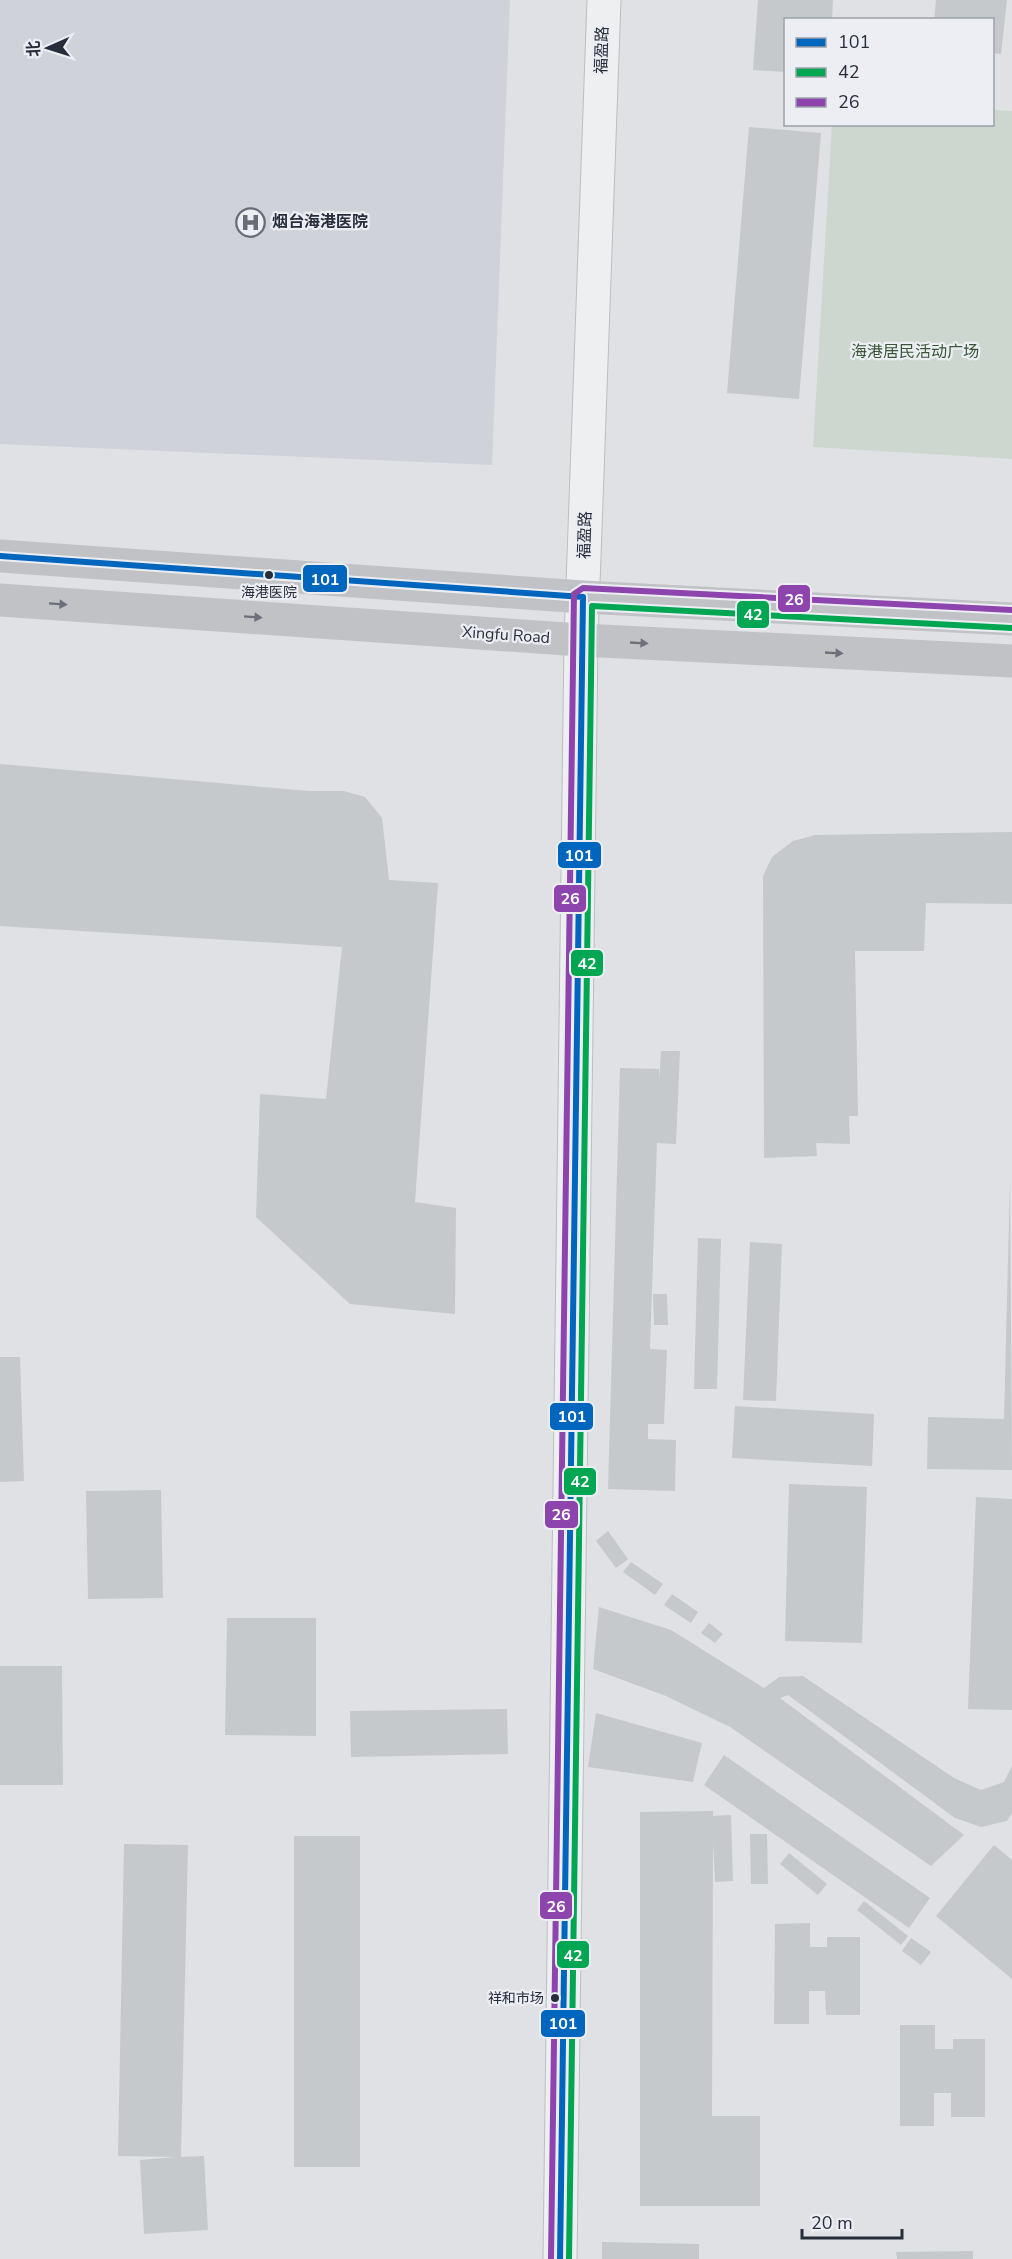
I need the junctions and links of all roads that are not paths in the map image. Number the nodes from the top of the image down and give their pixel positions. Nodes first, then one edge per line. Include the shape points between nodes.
1 (604, 0) edge
2 (0, 556) edge
3 (583, 597) junction
4 (0, 600) edge
5 (1012, 619) edge
6 (581, 640) junction
7 (1012, 661) edge
8 (560, 2259) edge

1 - 3 street, 福盈路
2 - 3 main road
3 - 5 main road
3 - 6 street, 福盈路
4 -> 6 main road, Xingfu Road
6 -> 7 main road, Xingfu Road
6 - 8 street, 福盈路

